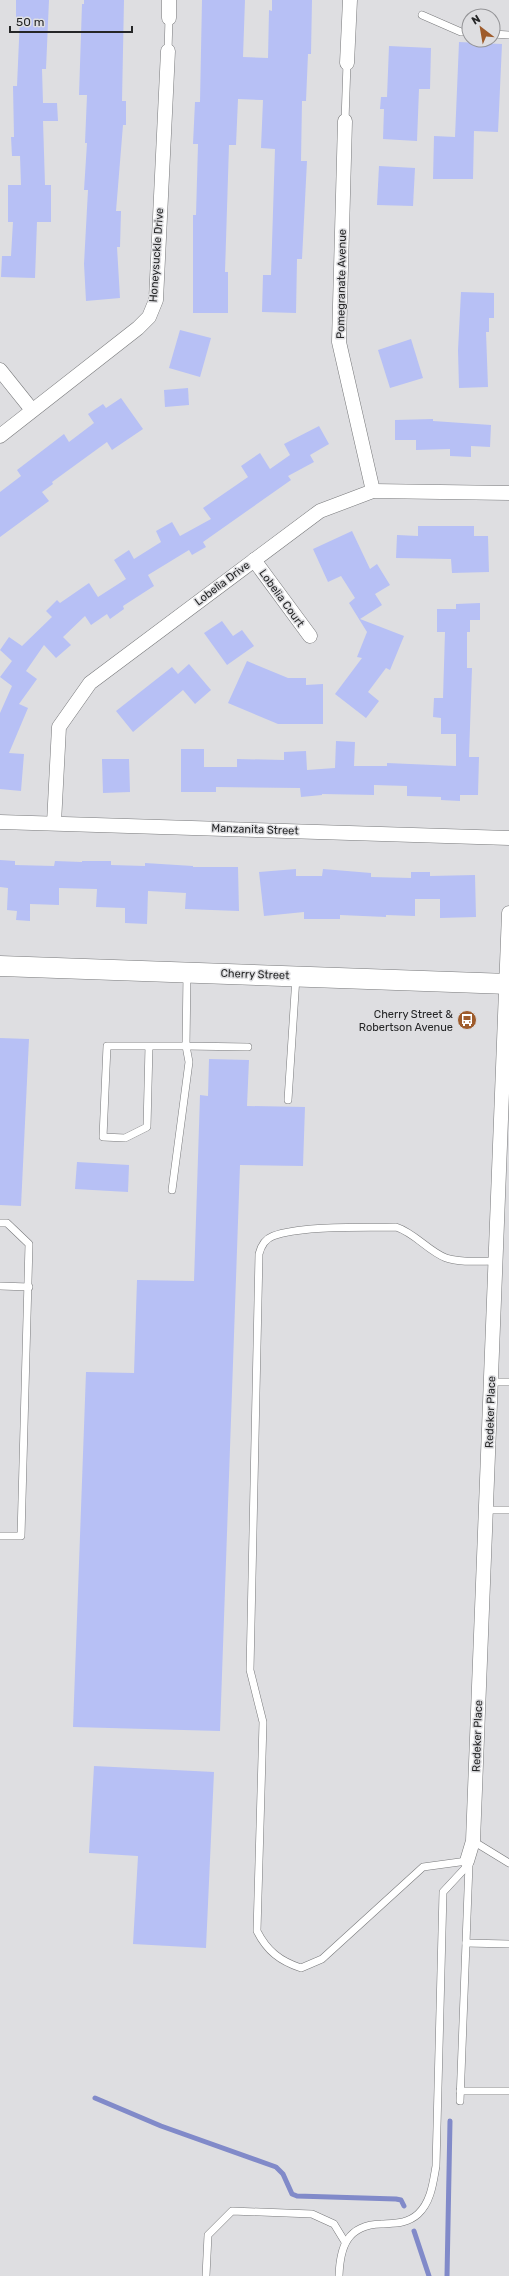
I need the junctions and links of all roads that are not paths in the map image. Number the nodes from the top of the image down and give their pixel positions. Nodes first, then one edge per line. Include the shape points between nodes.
1 (169, 0) edge
2 (350, 0) edge
3 (422, 15) dead end
4 (168, 18) joint
5 (461, 32) edge
6 (168, 51) joint
7 (348, 63) joint
8 (345, 121) joint
9 (0, 370) edge
10 (32, 410) junction
11 (0, 436) edge
12 (373, 491) junction
13 (509, 494) edge
14 (254, 560) junction
15 (310, 636) dead end
16 (0, 822) edge
17 (54, 823) junction
18 (509, 838) edge
19 (509, 914) edge
20 (0, 966) edge
21 (187, 971) junction
22 (297, 976) junction
23 (508, 983) edge
24 (149, 1046) junction
25 (186, 1046) junction
26 (248, 1047) dead end
27 (506, 1058) edge
28 (288, 1100) dead end
29 (172, 1190) dead end
30 (0, 1223) edge
31 (496, 1261) junction
32 (0, 1286) edge
33 (29, 1287) junction
34 (491, 1382) junction
35 (509, 1382) edge
36 (486, 1510) junction
37 (509, 1510) edge
38 (0, 1536) edge
39 (473, 1841) junction
40 (468, 1863) junction
41 (509, 1863) edge
42 (466, 1943) junction
43 (509, 1944) edge
44 (460, 2091) junction
45 (509, 2091) edge
46 (460, 2101) dead end
47 (345, 2242) junction
48 (206, 2276) edge
49 (339, 2276) edge

1 - 4 street
2 - 7 street
3 - 5 lane
4 - 6 lane
6 - 10 street, Honeysuckle Drive via 154,306 138,328
7 - 8 lane
8 - 12 street, Pomegranate Avenue via 339,342
9 - 10 street
10 - 11 street, Honeysuckle Drive
12 - 13 street, Lobelia Drive
12 - 14 street, Lobelia Drive via 320,511
14 - 15 street, Lobelia Court
14 - 17 street, Lobelia Drive via 90,683 59,727
16 - 17 street, Manzanita Street
17 - 18 street, Manzanita Street
19 - 23 street, Redeker Place
20 - 21 street, Cherry Street
21 - 22 street, Cherry Street
21 - 25 lane
22 - 23 street, Cherry Street
22 - 28 lane
23 - 27 street, Redeker Place
24 - 24 lane via 107,1046 103,1137 125,1138 147,1127
24 - 25 lane
25 - 26 lane
25 - 29 lane via 189,1062
27 - 31 street, Redeker Place
30 - 33 lane via 7,1223 29,1244
31 - 34 street, Redeker Place
31 - 40 lane via 475,1262 446,1258 408,1231 396,1227 308,1230 273,1236 260,1247 259,1254 250,1670 262,1722 257,1931 271,1952 282,1961 300,1968 322,1959 424,1867
32 - 33 lane
33 - 38 lane via 21,1536
34 - 35 lane
34 - 36 street, Redeker Place
36 - 37 lane
36 - 39 street, Redeker Place
39 - 40 street, Redeker Place
39 - 41 lane
40 - 42 lane
40 - 47 lane via 443,1892 436,2166 433,2186 427,2202 418,2214 394,2225 366,2226 355,2231
42 - 43 lane
42 - 44 lane
44 - 45 lane
44 - 46 lane
47 - 48 lane via 334,2224 312,2214 232,2211 208,2235
47 - 49 lane via 340,2258

